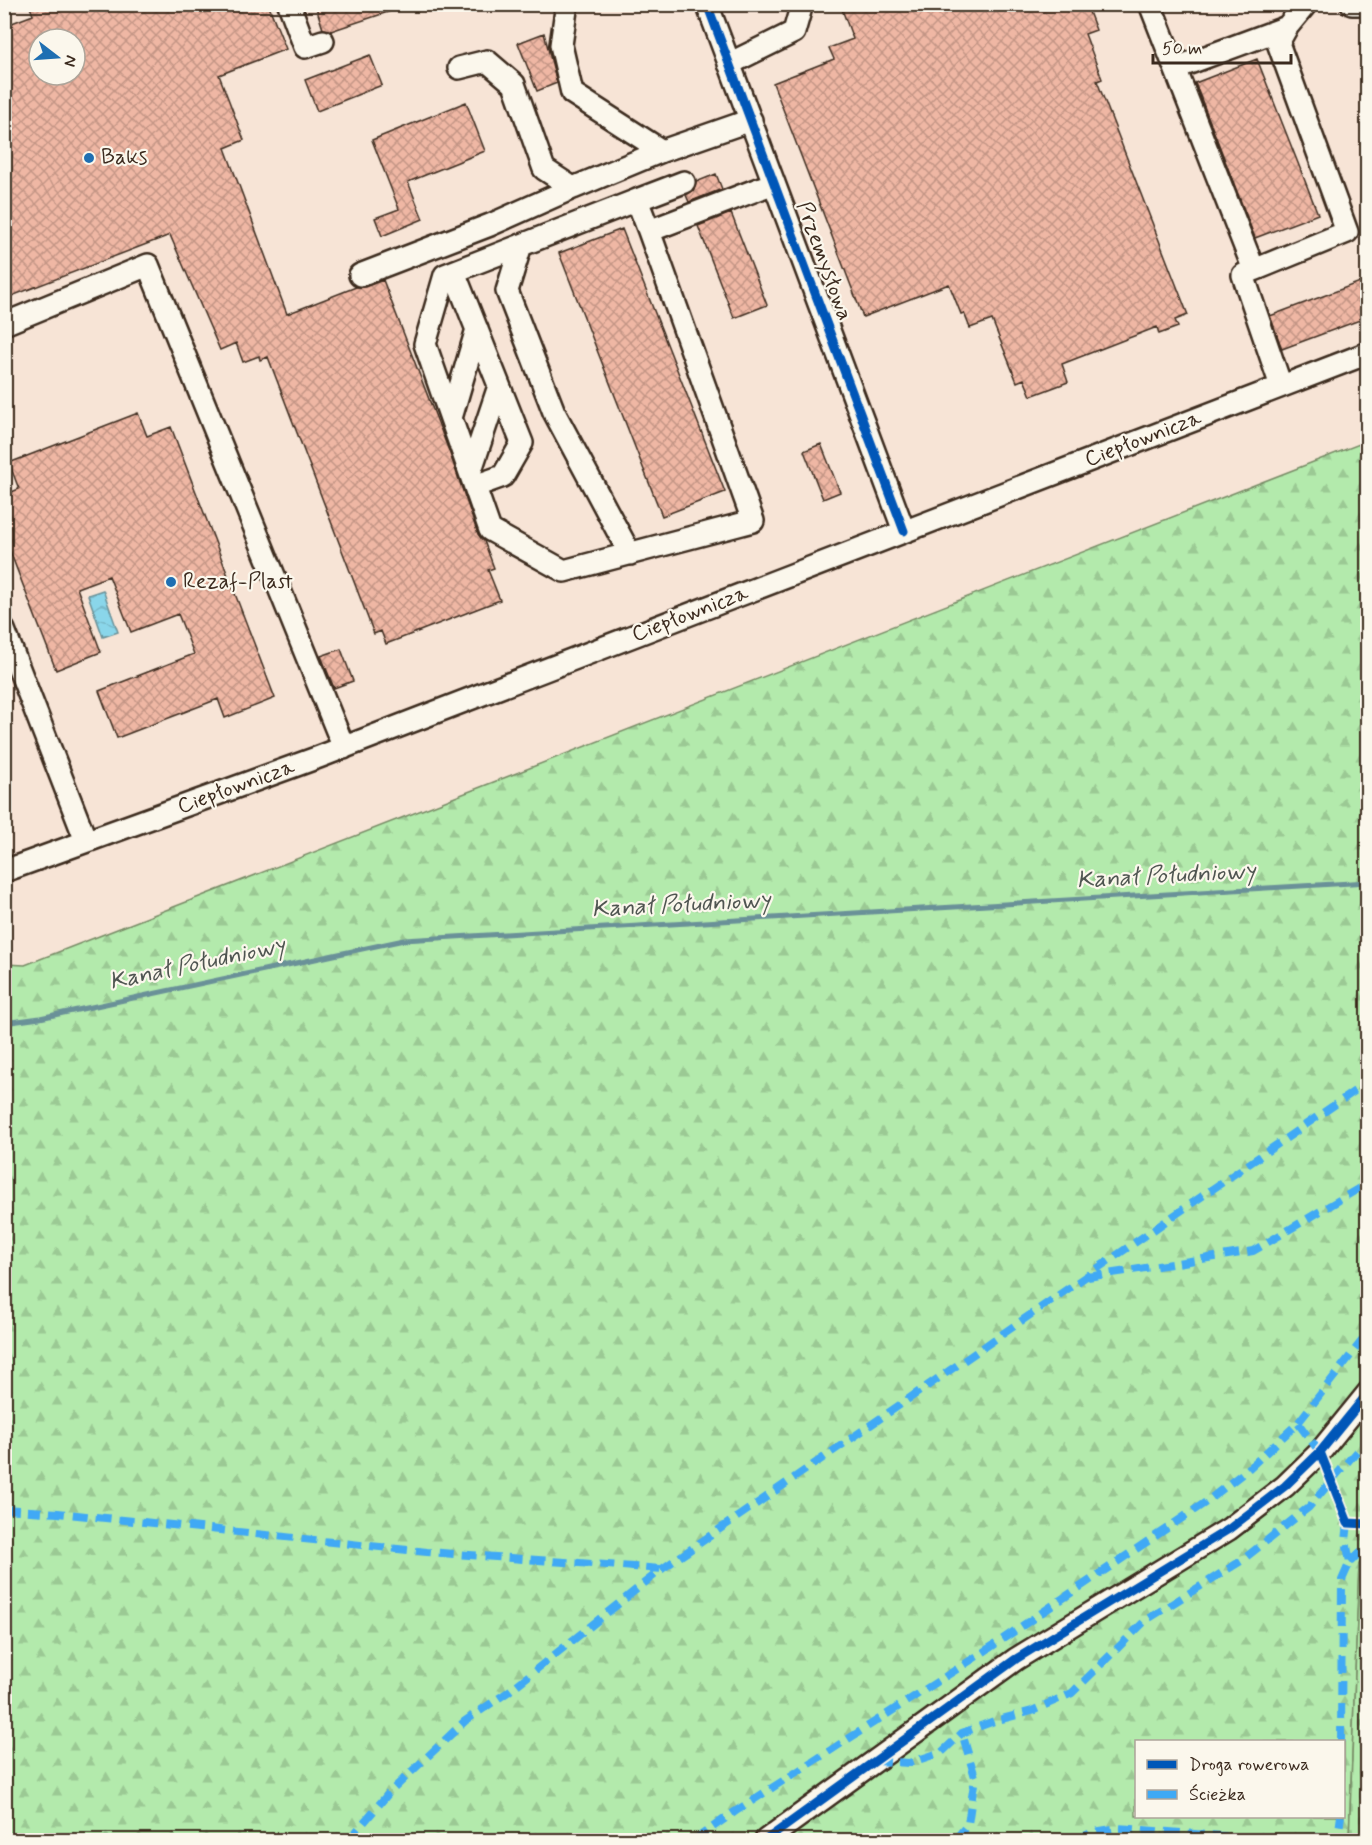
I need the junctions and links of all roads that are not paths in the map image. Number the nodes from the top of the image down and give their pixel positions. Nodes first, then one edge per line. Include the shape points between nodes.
1 (289, 4) edge
2 (707, 4) edge
3 (802, 4) edge
4 (1150, 4) edge
5 (1306, 4) edge
6 (1352, 4) edge
7 (1364, 4) edge
8 (566, 10) dead end
9 (1287, 27) junction
10 (323, 41) dead end
11 (729, 64) junction
12 (459, 68) dead end
13 (1176, 68) junction
14 (751, 120) junction
15 (662, 151) junction
16 (684, 182) dead end
17 (774, 183) junction
18 (573, 188) junction
19 (637, 200) junction
20 (649, 231) junction
21 (521, 245) junction
22 (1254, 270) junction
23 (454, 272) junction
24 (360, 275) dead end
25 (4, 324) edge
26 (477, 329) junction
27 (1368, 353) edge
28 (499, 386) junction
29 (1281, 387) junction
30 (451, 418) junction
31 (472, 479) junction
32 (904, 531) junction
33 (630, 554) junction
34 (4, 630) edge
35 (344, 748) junction
36 (86, 841) junction
37 (10, 869) dead end
38 (1368, 1393) edge
39 (766, 1840) edge

1 - 10 street via 305,47
2 - 11 street, Przemysłowa
3 - 11 street via 794,32
4 - 13 street
5 - 9 street
6 - 7 street
8 - 15 street via 561,45 572,93
9 - 13 street
9 - 22 street via 1278,43 1347,232
11 - 14 street, Przemysłowa
12 - 18 street via 487,61 514,84 544,170
13 - 22 street
14 - 15 street
14 - 17 street, Przemysłowa
15 - 18 street
16 - 19 street
17 - 20 street
17 - 32 street, Przemysłowa
18 - 24 street
19 - 20 street
19 - 21 street
20 - 33 street via 753,521
21 - 23 street
21 - 33 street via 507,291 554,412
22 - 29 street via 1243,275
23 - 26 street
23 - 30 street via 445,275 425,344
25 - 35 street via 148,265
26 - 28 street
26 - 30 street
27 - 29 street, Ciepłownicza
28 - 31 street
28 - 31 street via 522,443 502,476
29 - 32 street, Ciepłownicza
30 - 31 street
31 - 33 street via 490,530 564,571
32 - 35 street, Ciepłownicza
34 - 36 street
35 - 36 street, Ciepłownicza
36 - 37 street, Ciepłownicza
38 - 39 street via 1320,1452 1285,1486 1228,1529 1016,1659

